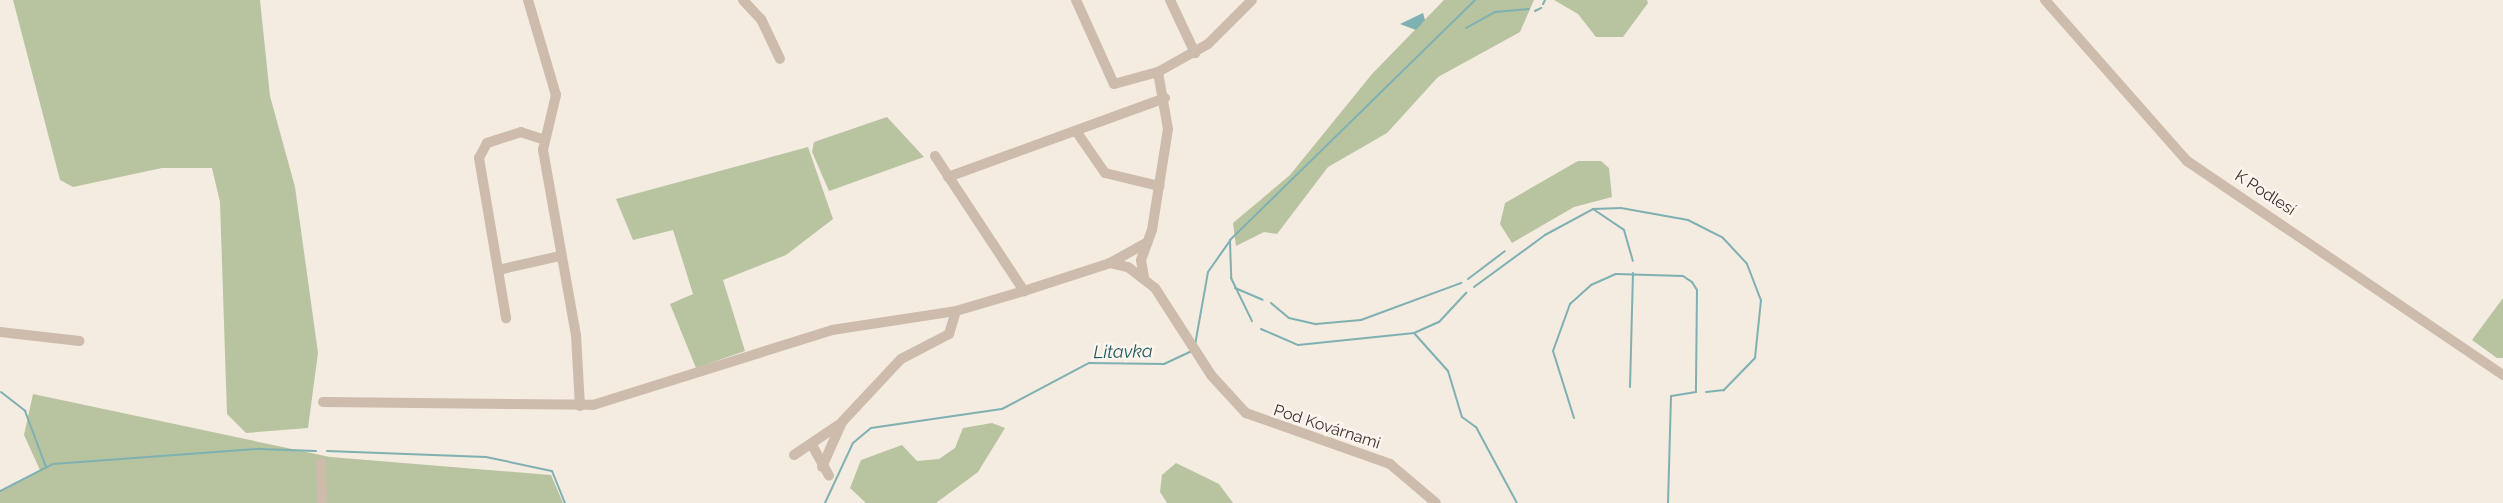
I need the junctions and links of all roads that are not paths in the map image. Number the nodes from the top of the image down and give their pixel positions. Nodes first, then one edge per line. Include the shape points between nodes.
1 (528, 0) edge
2 (743, 0) edge
3 (1076, 0) edge
4 (1170, 0) edge
5 (1252, 0) edge
6 (2045, 0) edge
7 (1195, 53) junction
8 (780, 59) dead end
9 (1158, 72) junction
10 (1165, 98) junction
11 (1076, 131) junction
12 (545, 140) junction
13 (935, 156) dead end
14 (948, 177) junction
15 (1160, 186) junction
16 (1148, 242) junction
17 (560, 256) junction
18 (1110, 263) junction
19 (498, 270) junction
20 (1144, 277) junction
21 (1023, 291) junction
22 (956, 311) junction
23 (506, 318) dead end
24 (0, 332) edge
25 (80, 341) dead end
26 (2503, 375) edge
27 (323, 402) dead end
28 (580, 406) junction
29 (843, 422) junction
30 (812, 445) junction
31 (794, 455) dead end
32 (321, 463) dead end
33 (322, 503) edge
34 (1436, 503) edge

1 - 12 street via 556,95
2 - 8 street via 761,19
3 - 9 street via 1114,84
4 - 7 street
5 - 7 street
6 - 26 street, K Podlesí via 2187,161
7 - 9 street
9 - 10 street
10 - 11 street
10 - 15 street via 1168,129
11 - 14 street
11 - 15 street via 1105,173
12 - 17 street
12 - 19 street via 521,132 487,142 479,152
13 - 14 street
14 - 21 street
15 - 16 street
16 - 18 street
16 - 20 street via 1141,260
17 - 19 street
17 - 28 street via 576,335
18 - 20 street
18 - 21 street
19 - 23 street
20 - 34 street, Pod Kovárnami via 1236,403 1260,421 1390,464
21 - 22 street
22 - 28 street via 861,323
22 - 29 street via 949,334 901,358
24 - 25 street
27 - 28 street
29 - 30 street
29 - 30 street via 826,472
30 - 31 street
32 - 33 street

